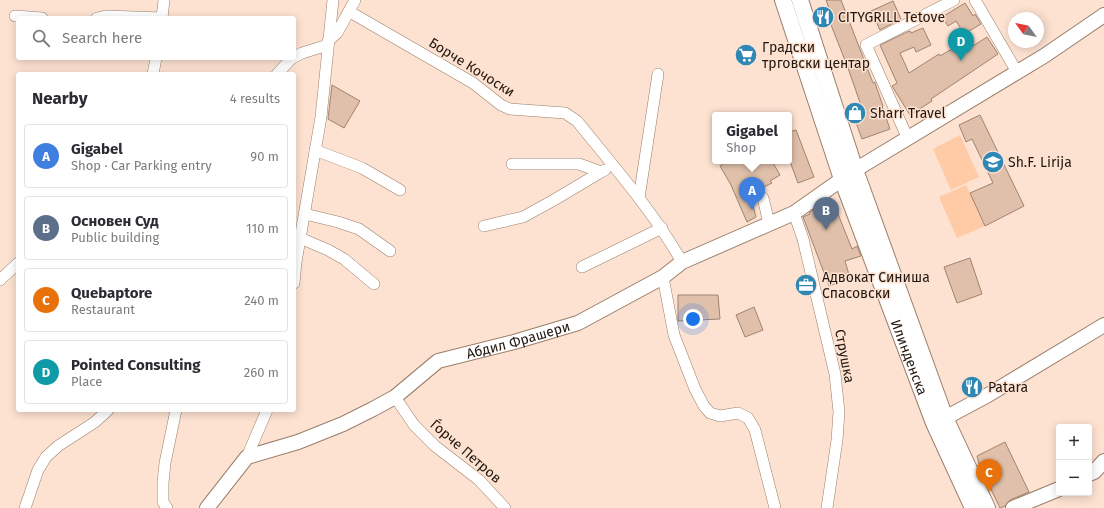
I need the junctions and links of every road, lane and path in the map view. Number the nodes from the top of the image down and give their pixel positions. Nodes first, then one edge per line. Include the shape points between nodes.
1 (164, 0) edge
2 (333, 0) edge
3 (355, 0) edge
4 (783, 0) edge
5 (800, 0) edge
6 (954, 0) edge
7 (975, 0) edge
8 (350, 12) junction
9 (1104, 15) edge
10 (162, 16) edge
11 (328, 43) junction
12 (296, 55) edge
13 (156, 60) edge
14 (290, 60) edge
15 (153, 72) edge
16 (279, 72) edge
17 (1017, 72) junction
18 (658, 74) dead end
19 (908, 139) junction
20 (315, 150) junction
21 (512, 164) dead end
22 (613, 166) junction
23 (855, 170) junction
24 (601, 172) junction
25 (842, 179) junction
26 (400, 190) dead end
27 (638, 198) junction
28 (763, 198) dead end
29 (794, 213) junction
30 (305, 214) junction
31 (768, 224) junction
32 (484, 226) dead end
33 (662, 228) junction
34 (300, 238) junction
35 (390, 251) dead end
36 (296, 257) edge
37 (682, 262) junction
38 (16, 265) edge
39 (582, 267) dead end
40 (663, 277) junction
41 (0, 280) edge
42 (374, 284) dead end
43 (1104, 325) edge
44 (395, 397) junction
45 (106, 412) edge
46 (176, 412) edge
47 (266, 412) edge
48 (945, 418) junction
49 (247, 457) junction
50 (1104, 461) edge
51 (1092, 473) edge
52 (1056, 490) edge
53 (25, 508) edge
54 (166, 508) edge
55 (207, 508) edge
56 (505, 508) edge
57 (775, 508) edge
58 (827, 508) edge
59 (973, 508) edge
60 (987, 508) edge
61 (1013, 508) edge

1 - 10 street
2 - 11 street
3 - 8 street
4 - 25 main road, Илинденска
5 - 23 main road, Илинденска
6 - 19 street via 866,45
7 - 17 street
8 - 11 street
8 - 22 street, Борче Кочоски via 472,83 501,105 510,109 565,113 577,122
9 - 17 street, Абдил Фрашери
11 - 12 street
11 - 20 street
13 - 15 street
14 - 16 street
17 - 19 street, Абдил Фрашери
18 - 27 street
19 - 23 street, Абдил Фрашери
20 - 26 street via 362,168
20 - 30 street
21 - 24 street via 579,164
22 - 24 street
22 - 27 street, Борче Кочоски
23 - 25 street, Абдил Фрашери
23 - 48 main road, Илинденска
24 - 32 street via 523,217
25 - 29 street, Абдил Фрашери
25 - 59 main road, Илинденска via 934,423
27 - 33 street, Борче Кочоски
28 - 31 street
29 - 31 street, Абдил Фрашери
29 - 58 street, Струшка via 803,238 835,374 839,412
30 - 34 street
30 - 35 street via 359,229
31 - 37 street, Абдил Фрашери
33 - 37 street, Борче Кочоски
33 - 39 street
34 - 36 street
34 - 42 street via 344,259
37 - 40 street, Абдил Фрашери
38 - 41 street
40 - 44 street, Абдил Фрашери via 578,323 438,361
40 - 57 street via 674,335 695,388 710,413 720,416 738,413 748,418 755,430
43 - 48 street
44 - 49 street, Абдил Фрашери via 343,424 298,442
44 - 56 street, Ѓорче Петров via 414,425 434,446 479,480
45 - 53 street via 46,457 38,470
46 - 54 street via 163,483 162,502
47 - 49 street
48 - 60 main road, Илинденска
49 - 55 street
50 - 51 street
52 - 61 street

